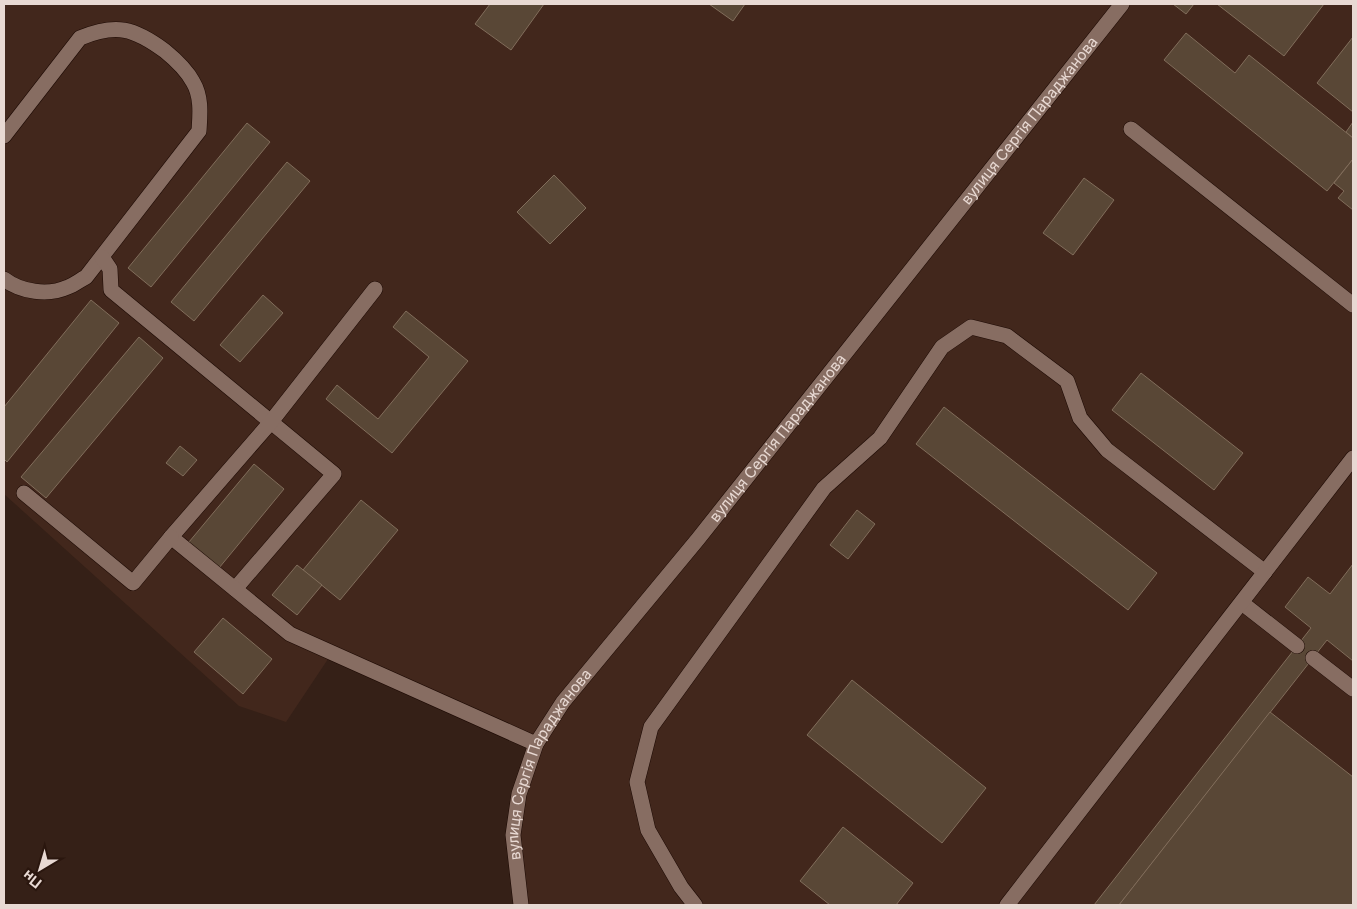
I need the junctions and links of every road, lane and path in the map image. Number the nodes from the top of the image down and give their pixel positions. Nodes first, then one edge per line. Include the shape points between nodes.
1 (1122, 4) edge
2 (1131, 129) dead end
3 (4, 136) edge
4 (102, 257) junction
5 (4, 278) edge
6 (375, 288) dead end
7 (1353, 305) edge
8 (270, 423) junction
9 (1353, 458) edge
10 (24, 493) dead end
11 (171, 537) junction
12 (1265, 572) junction
13 (235, 589) junction
14 (1242, 603) junction
15 (1297, 646) dead end
16 (1313, 658) dead end
17 (1353, 689) edge
18 (536, 744) junction
19 (521, 905) edge
20 (695, 905) edge
21 (1007, 905) edge

1 - 18 lane, вулиця Сергія Параджанова via 698,539 563,702
2 - 7 lane
3 - 4 lane via 80,38 97,31 133,32 150,40 180,63 194,83 200,107 199,131
4 - 5 lane via 86,277 68,287 49,292 29,290
4 - 8 lane via 110,269 111,290
6 - 8 lane
8 - 11 lane
8 - 13 lane via 334,474
9 - 12 lane
10 - 11 lane via 133,583
11 - 13 lane
12 - 14 lane
12 - 20 lane via 1107,450 1080,418 1067,381 1007,336 971,327 942,347 880,438 824,488 651,727 637,782 648,830 680,887
13 - 18 lane via 290,634
14 - 15 lane
14 - 21 lane
16 - 17 lane
18 - 19 lane, вулиця Сергія Параджанова via 519,794 513,835

